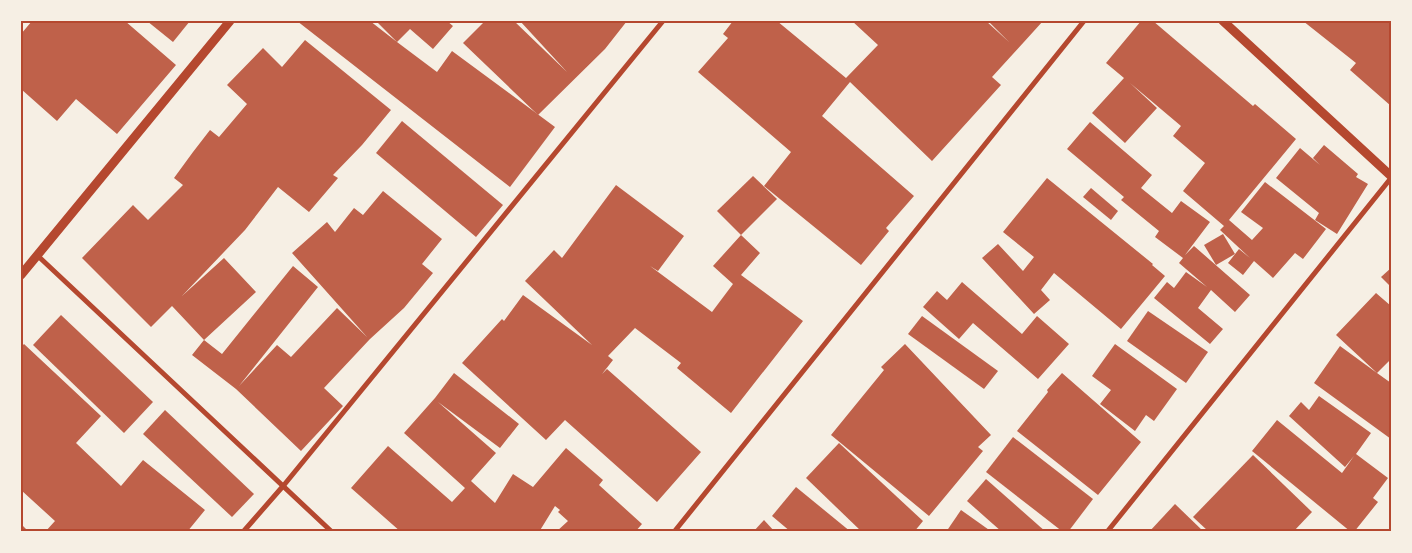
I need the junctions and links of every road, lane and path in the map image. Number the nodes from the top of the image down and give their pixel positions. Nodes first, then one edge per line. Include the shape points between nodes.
1 (230, 21) edge
2 (663, 21) edge
3 (1084, 21) edge
4 (1223, 21) edge
5 (1391, 177) edge
6 (38, 256) junction
7 (21, 275) edge
8 (284, 485) junction
9 (243, 532) edge
10 (332, 532) edge
11 (674, 532) edge
12 (1107, 532) edge

1 - 6 street
2 - 8 street
3 - 11 street
4 - 5 street
5 - 12 street
6 - 7 street
6 - 8 street
8 - 9 street
8 - 10 street

